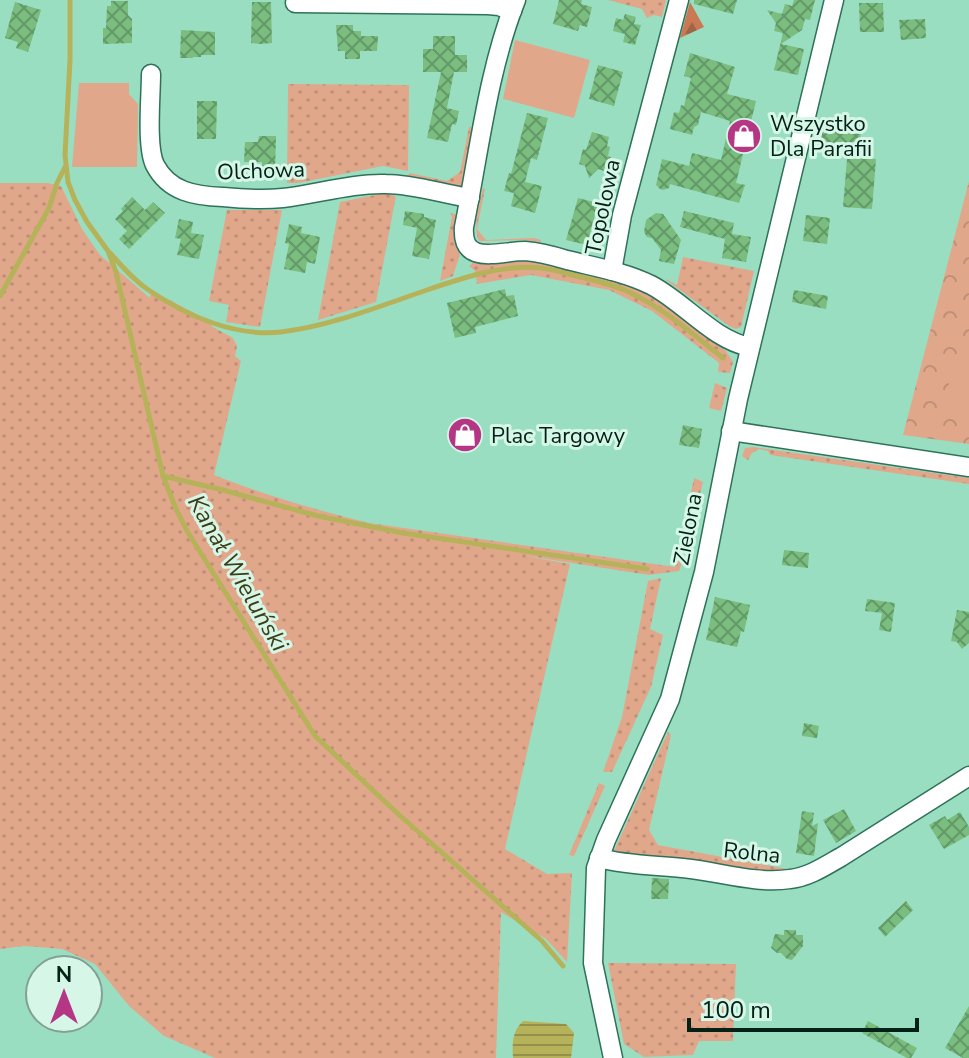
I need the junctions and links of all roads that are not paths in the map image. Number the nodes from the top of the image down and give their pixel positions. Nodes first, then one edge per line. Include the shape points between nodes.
1 (679, 0) edge
2 (834, 0) edge
3 (385, 2) edge
4 (295, 3) dead end
5 (514, 6) edge
6 (151, 74) dead end
7 (470, 198) junction
8 (612, 271) junction
9 (750, 347) junction
10 (731, 431) junction
11 (969, 467) edge
12 (969, 776) edge
13 (599, 858) junction
14 (613, 1058) edge

1 - 8 street, Topolowa
2 - 9 street, Zielona
3 - 4 street
3 - 5 street
5 - 7 street via 497,59
6 - 7 street, Olchowa via 152,156 179,190 261,199 385,183
7 - 8 street via 463,236 476,253 527,251
8 - 9 street, Topolowa via 651,285 734,342
9 - 10 street, Zielona
10 - 11 street
10 - 13 street, Zielona via 704,572 673,691
12 - 13 street, Rolna via 799,878 759,880
13 - 14 street, Zielona via 593,963

